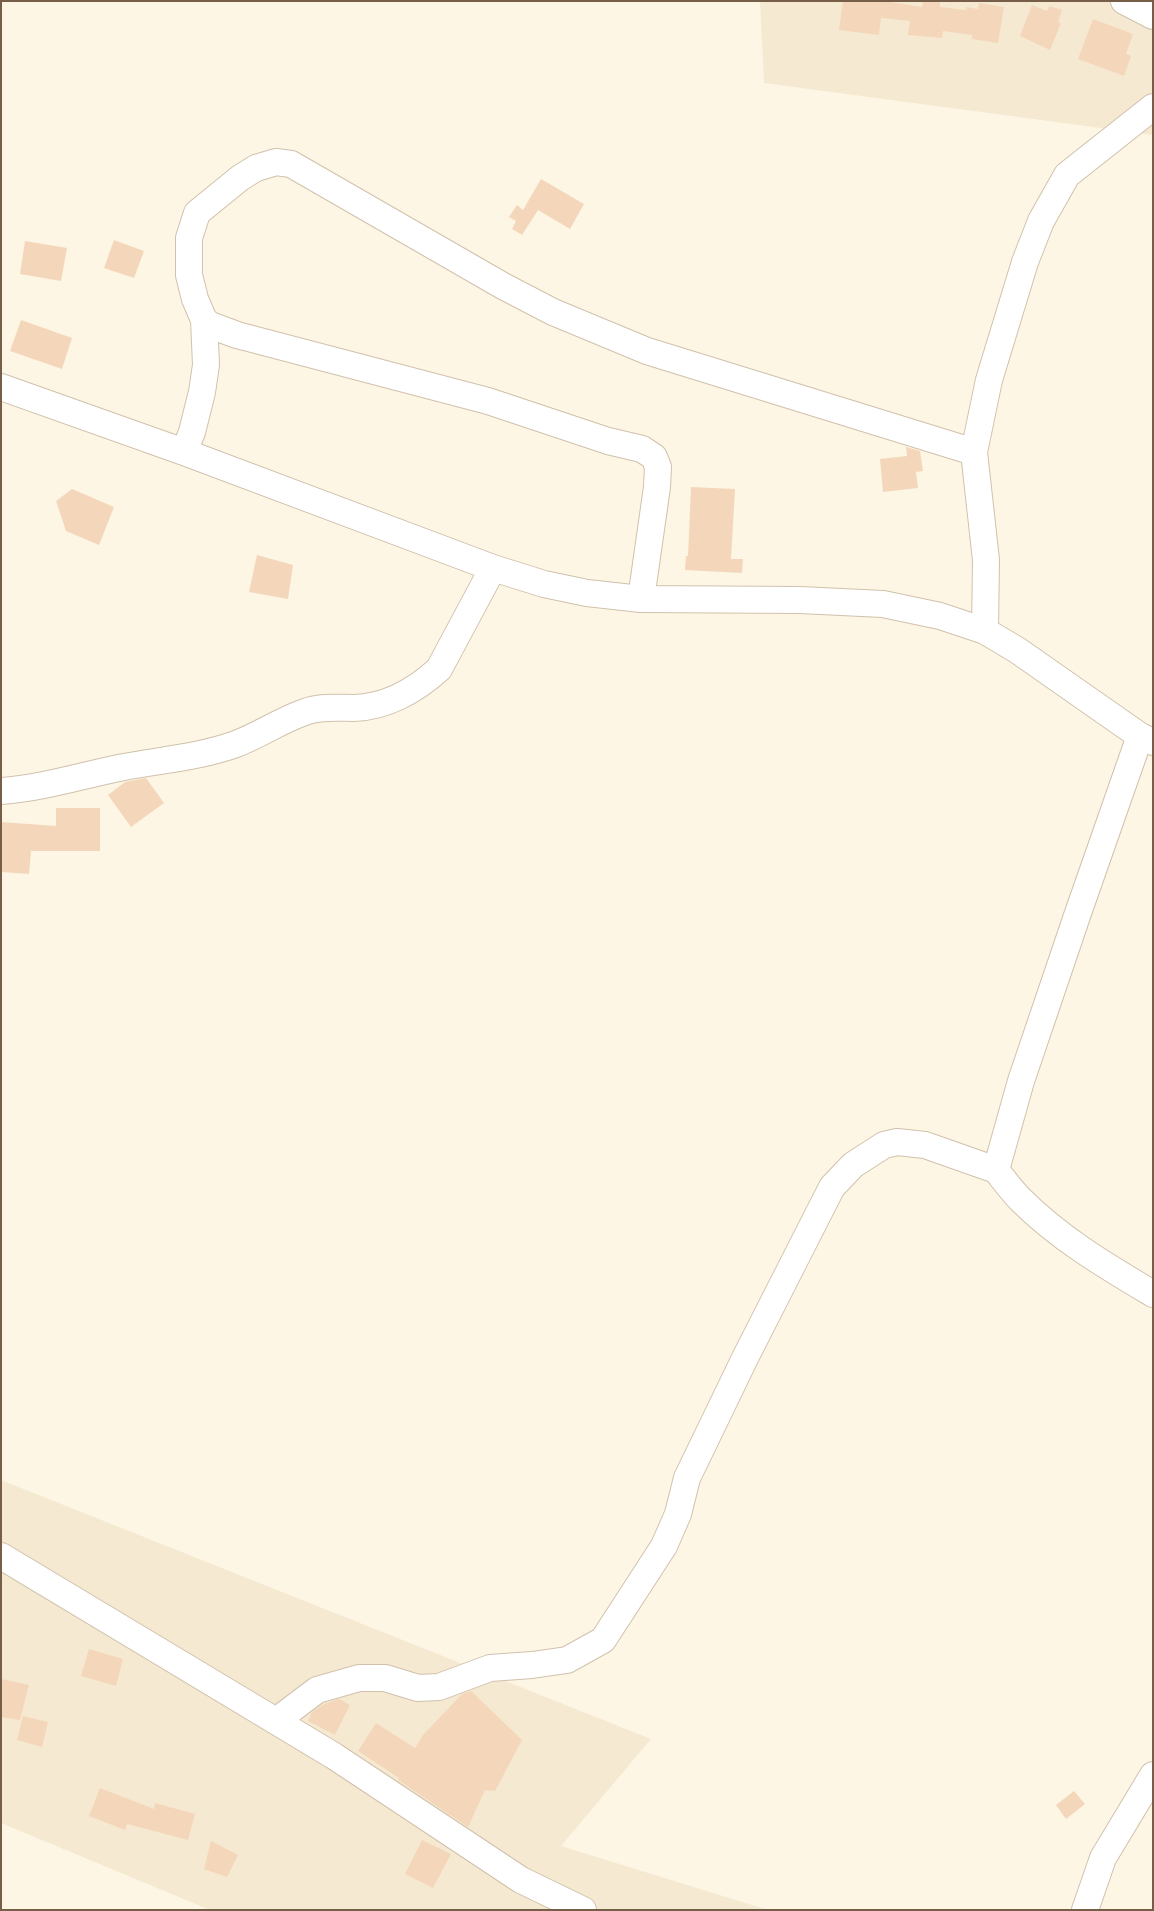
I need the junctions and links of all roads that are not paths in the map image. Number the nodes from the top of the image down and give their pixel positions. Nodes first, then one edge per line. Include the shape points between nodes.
1 (1124, 1) edge
2 (1153, 16) edge
3 (1153, 107) edge
4 (204, 320) junction
5 (1, 387) edge
6 (184, 452) junction
7 (974, 452) junction
8 (493, 568) junction
9 (641, 599) junction
10 (985, 631) junction
11 (1146, 739) edge
12 (1, 791) edge
13 (996, 1170) junction
14 (1153, 1294) edge
15 (1, 1556) edge
16 (276, 1721) junction
17 (1153, 1775) edge
18 (583, 1910) edge
19 (1085, 1910) edge

1 - 2 street
3 - 7 street via 1066,175 1041,221 989,380
4 - 6 street via 206,365 202,392
4 - 7 street via 188,275 189,238 197,213 256,168 276,162 291,164 553,312 647,351
4 - 9 street via 237,335 488,401 642,449 654,457 658,467
5 - 6 street
6 - 8 street
7 - 10 street via 986,560
8 - 9 street via 570,590
8 - 12 street via 438,669 390,701 357,708 306,711 237,744 196,756 29,789
9 - 10 street via 883,604 940,616
10 - 11 street
11 - 13 street via 1078,912 1021,1081
13 - 14 street via 1020,1199 1052,1228 1091,1257
13 - 16 street via 925,1145 897,1142 884,1145 853,1165 832,1187 687,1478 678,1514 664,1546 603,1640 567,1660 490,1668 439,1687 418,1688 385,1678 359,1678 317,1690
15 - 16 street
16 - 18 street via 521,1880
17 - 19 street via 1103,1858

